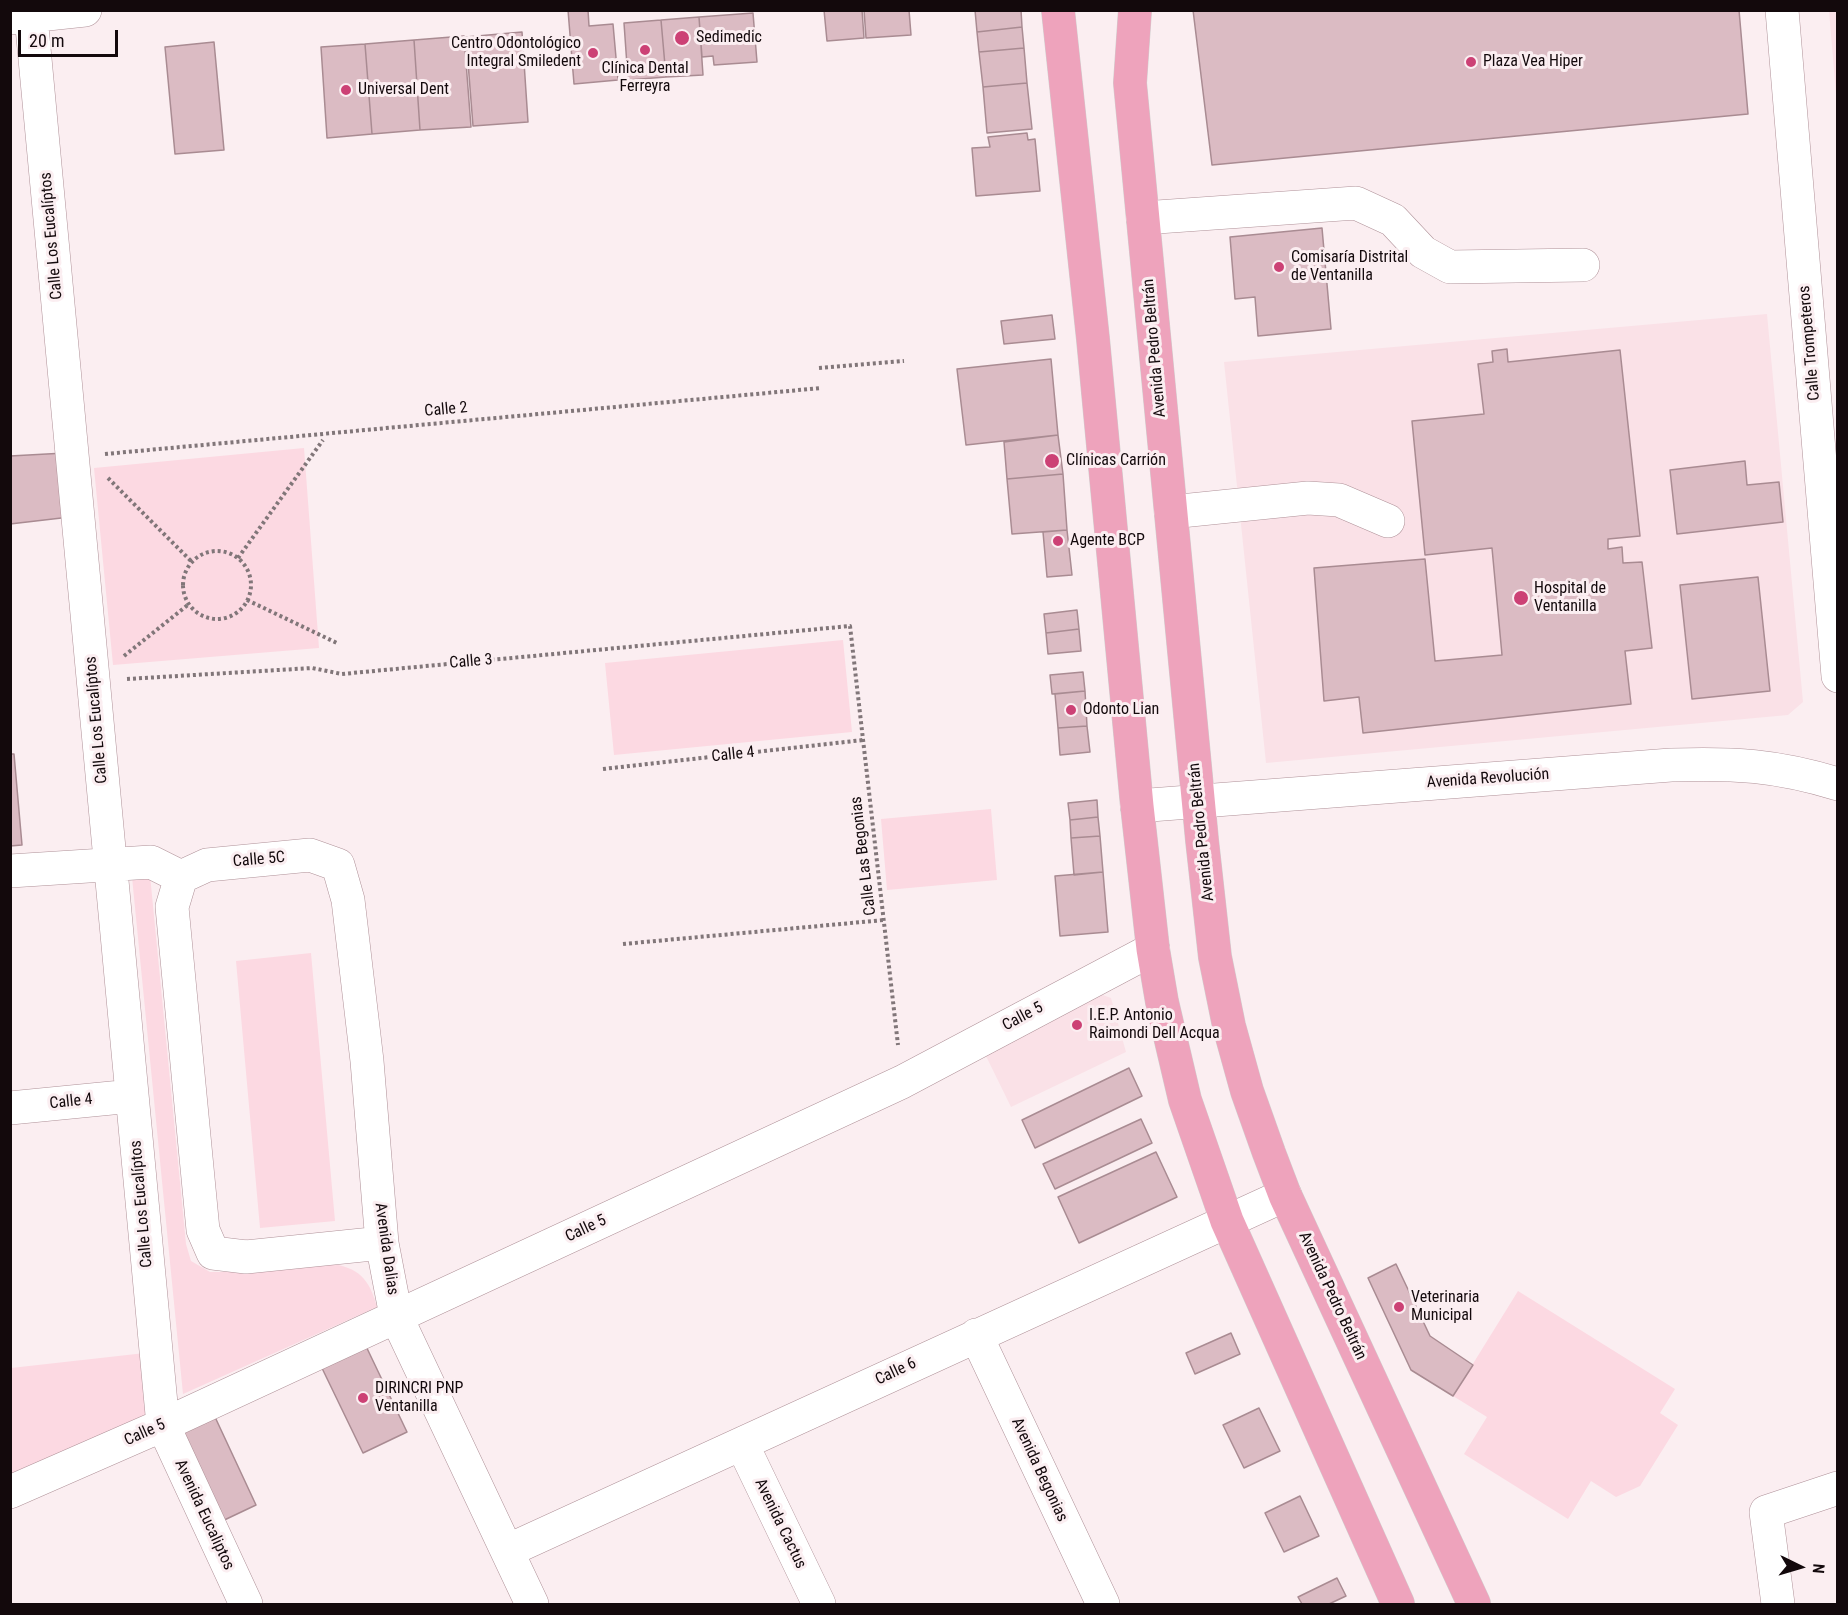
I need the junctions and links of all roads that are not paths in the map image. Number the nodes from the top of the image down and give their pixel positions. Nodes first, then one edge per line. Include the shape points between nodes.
1 (85, 10) edge
2 (1058, 10) edge
3 (1135, 10) edge
4 (1782, 10) edge
5 (21, 17) edge
6 (1143, 218) junction
7 (1583, 265) dead end
8 (1171, 512) junction
9 (1388, 521) dead end
10 (1838, 676) edge
11 (1838, 784) edge
12 (1198, 800) junction
13 (1137, 806) junction
14 (110, 862) junction
15 (338, 866) joint
16 (10, 871) edge
17 (181, 877) junction
18 (1153, 949) junction
19 (132, 1096) junction
20 (10, 1108) edge
21 (1285, 1195) junction
22 (1227, 1221) junction
23 (382, 1244) junction
24 (396, 1316) junction
25 (976, 1335) junction
26 (162, 1425) junction
27 (741, 1444) junction
28 (1838, 1488) edge
29 (10, 1492) edge
30 (507, 1551) junction
31 (246, 1605) edge
32 (532, 1605) edge
33 (819, 1605) edge
34 (1103, 1605) edge
35 (1398, 1605) edge
36 (1474, 1605) edge
37 (1778, 1605) edge

1 - 5 street
2 - 13 main road
3 - 6 main road, Avenida Pedro Beltrán via 1130,83
4 - 10 street, Calle Trompeteros
5 - 14 street, Calle Los Eucalíptos via 79,456 93,681
6 - 7 street via 1356,204 1393,220 1422,252 1450,267
6 - 8 main road, Avenida Pedro Beltrán
8 - 9 street via 1308,498 1339,500
8 - 12 main road, Avenida Pedro Beltrán
11 - 12 street, Avenida Revolución via 1738,763
12 - 13 street, Avenida Revolución
12 - 21 main road, Avenida Pedro Beltrán via 1215,957 1229,1026 1247,1091
13 - 18 main road
14 - 16 street
14 - 17 street via 151,862
14 - 19 street, Calle Los Eucalíptos
15 - 17 street, Calle 5C via 310,855 207,865
15 - 23 street, Avenida Dalias via 348,900 367,1061
17 - 23 street via 172,907 203,1230 213,1253 246,1257
18 - 22 main road via 1185,1100
18 - 24 street, Calle 5 via 902,1082
19 - 20 street, Calle 4
19 - 26 street, Calle Los Eucalíptos
21 - 22 street, Calle 6
21 - 36 main road, Avenida Pedro Beltrán
22 - 25 street, Calle 6
22 - 35 main road
23 - 24 street, Avenida Dalias
24 - 26 street, Calle 5
24 - 30 street, Avenida Dalias
25 - 27 street, Calle 6
25 - 34 street, Avenida Begonias
26 - 29 street, Calle 5
26 - 31 street, Avenida Eucaliptos
27 - 30 street, Calle 6
27 - 33 street, Avenida Cactus
28 - 37 street via 1766,1512
30 - 32 street, Avenida Dalias

